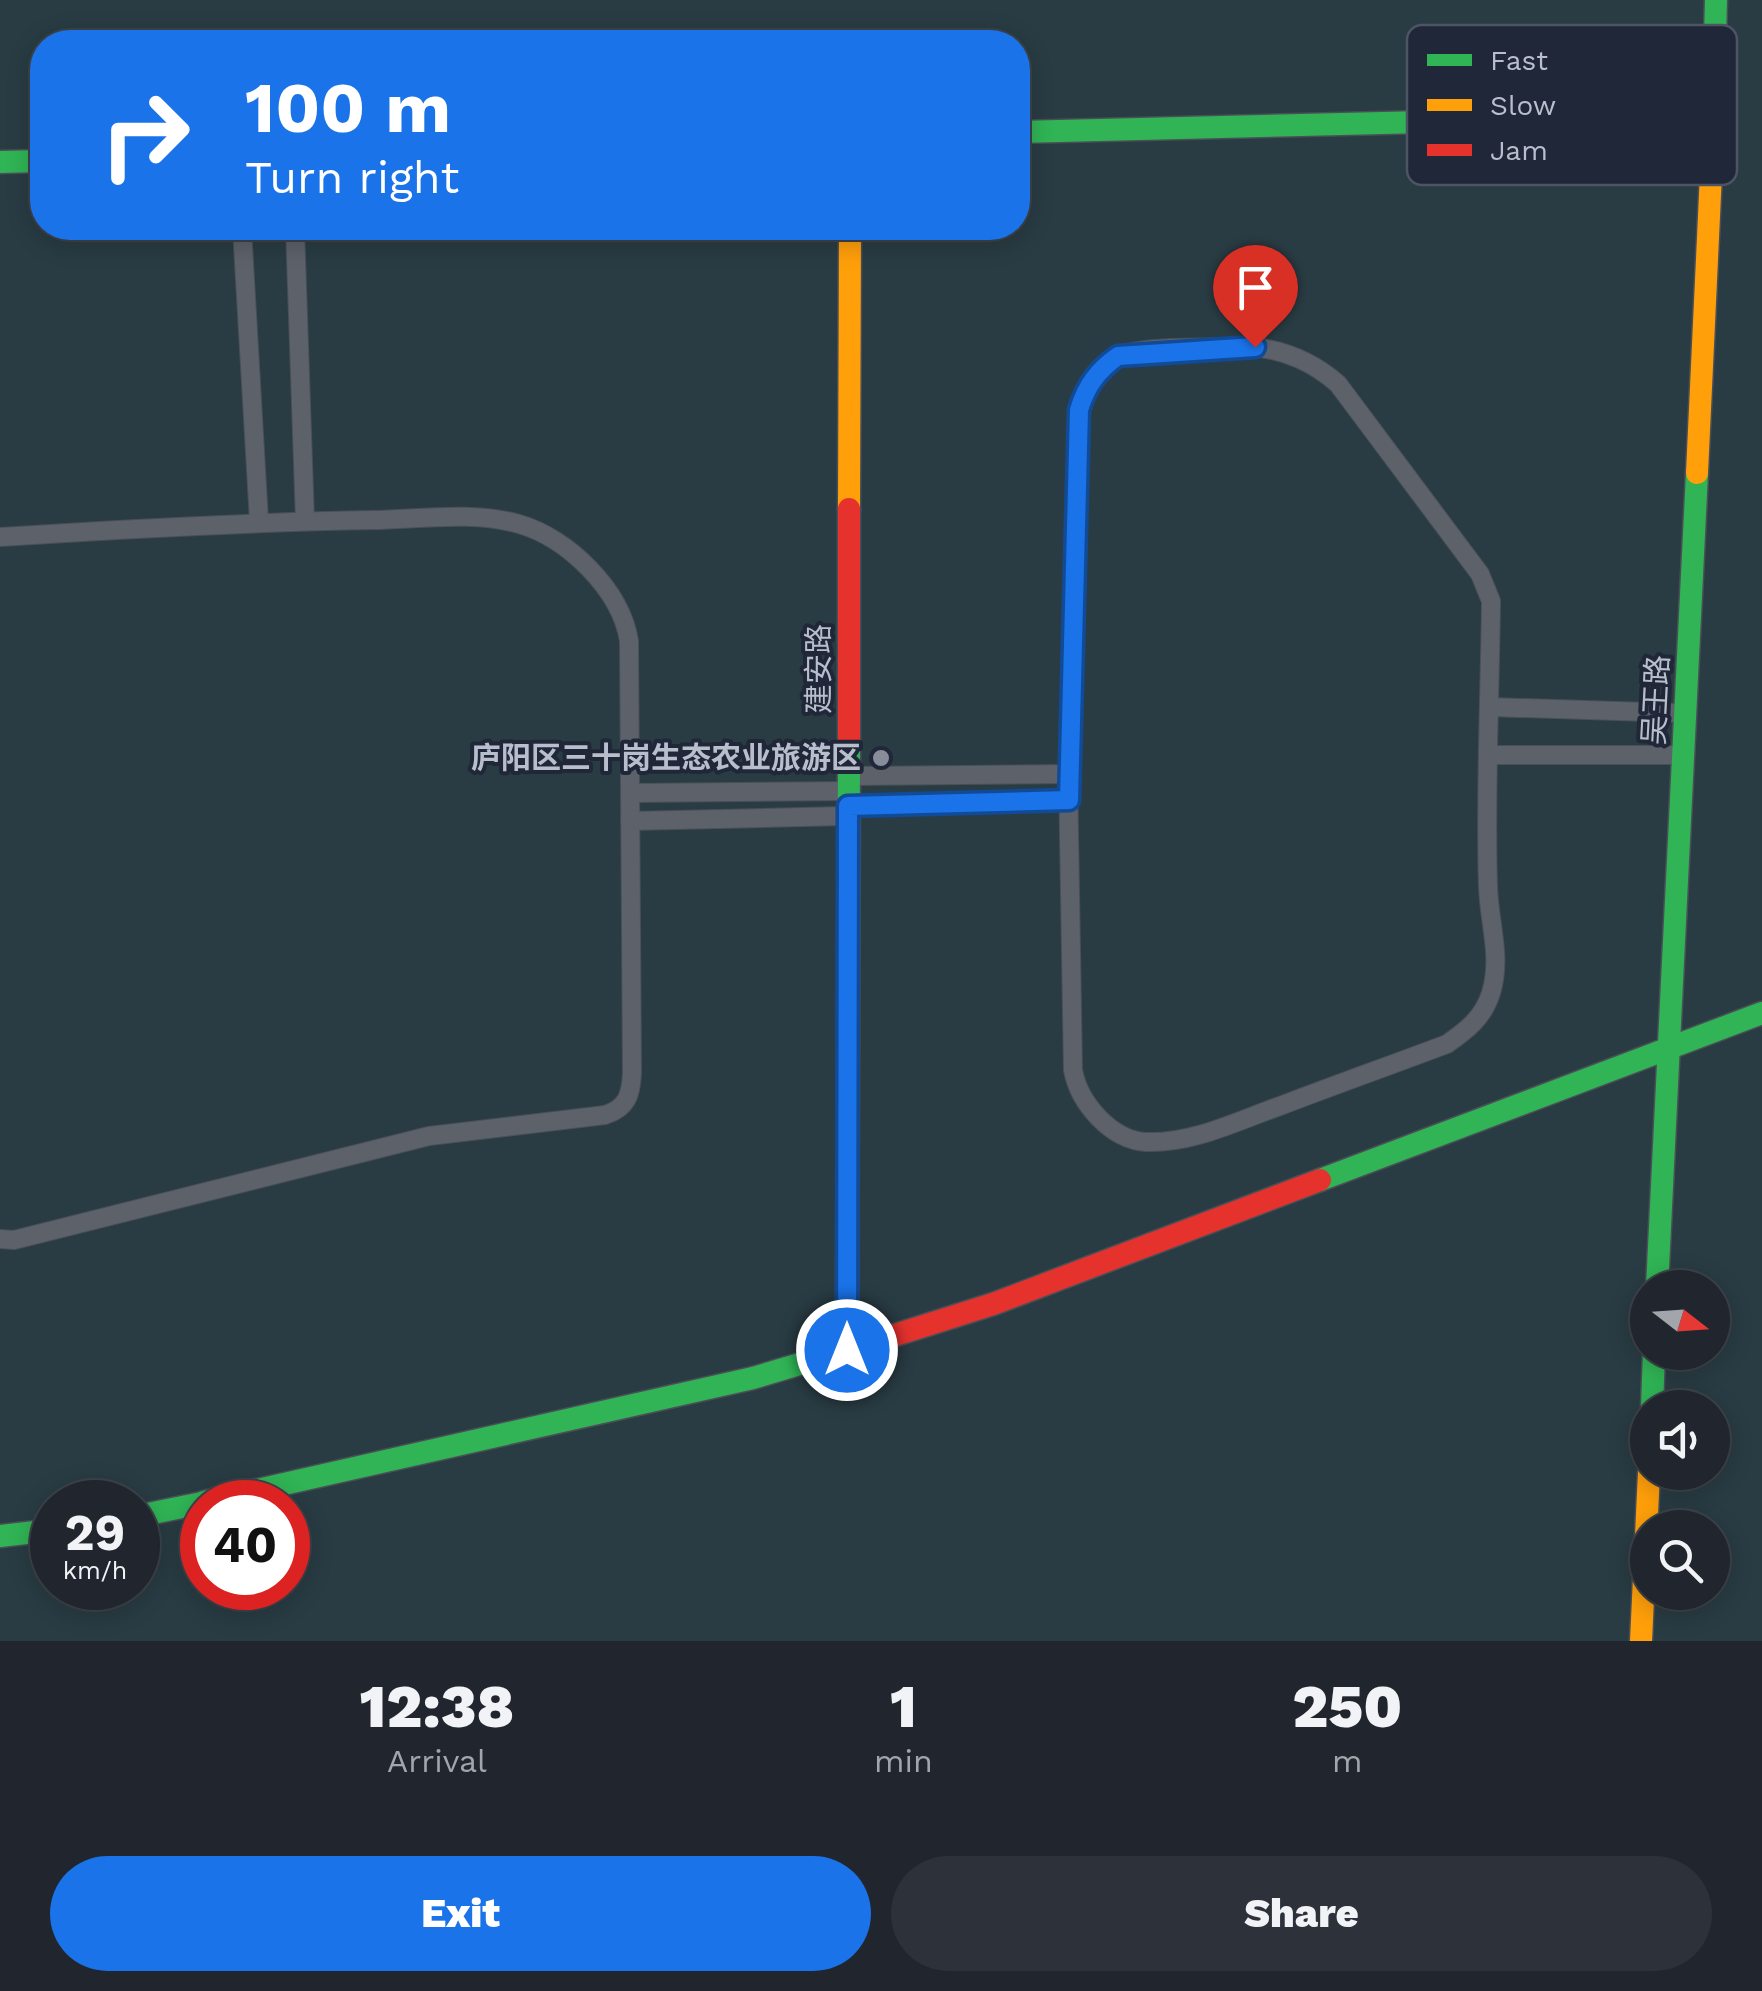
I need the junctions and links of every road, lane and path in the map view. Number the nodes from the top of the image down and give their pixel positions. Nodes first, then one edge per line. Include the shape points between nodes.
1 (1716, 0) edge
2 (1716, 25) edge
3 (1407, 122) edge
4 (1030, 132) edge
5 (0, 162) edge
6 (30, 162) edge
7 (1711, 185) edge
8 (243, 240) edge
9 (295, 240) edge
10 (850, 240) edge
11 (259, 521) junction
12 (305, 521) junction
13 (0, 537) edge
14 (1490, 707) junction
15 (1685, 713) junction
16 (1489, 755) junction
17 (1683, 756) junction
18 (1068, 774) junction
19 (630, 793) junction
20 (848, 798) junction
21 (1069, 800) junction
22 (630, 821) junction
23 (1762, 1013) edge
24 (1669, 1048) junction
25 (0, 1239) edge
26 (1659, 1270) edge
27 (847, 1350) junction
28 (304, 1480) edge
29 (1647, 1490) edge
30 (30, 1533) edge
31 (0, 1536) edge
32 (1640, 1641) edge

1 - 2 street, 吴王路
3 - 4 street
5 - 6 street
7 - 15 street, 吴王路
8 - 11 lane
9 - 12 lane
10 - 20 street, 建安路
11 - 12 lane
11 - 13 lane
12 - 19 lane via 475,518 516,523 556,540 587,567 627,626
14 - 15 lane
14 - 16 lane
14 - 18 lane via 1492,601 1480,574 1338,384 1321,369 1274,349 1137,352 1106,364 1084,391 1079,410
15 - 17 street, 吴王路
16 - 17 lane
16 - 21 lane via 1488,890 1496,971 1476,1024 1447,1044 1195,1137 1147,1142 1122,1135 1084,1100 1075,1080
17 - 24 street, 吴王路
18 - 20 lane
18 - 21 lane
19 - 20 lane
19 - 22 lane
20 - 21 lane
20 - 22 lane
20 - 27 street, 建安路
22 - 25 lane via 632,1073 629,1099 617,1111 429,1136
23 - 24 street
24 - 26 street, 吴王路
24 - 27 street via 993,1304
27 - 28 street via 753,1378
29 - 32 street
30 - 31 street

